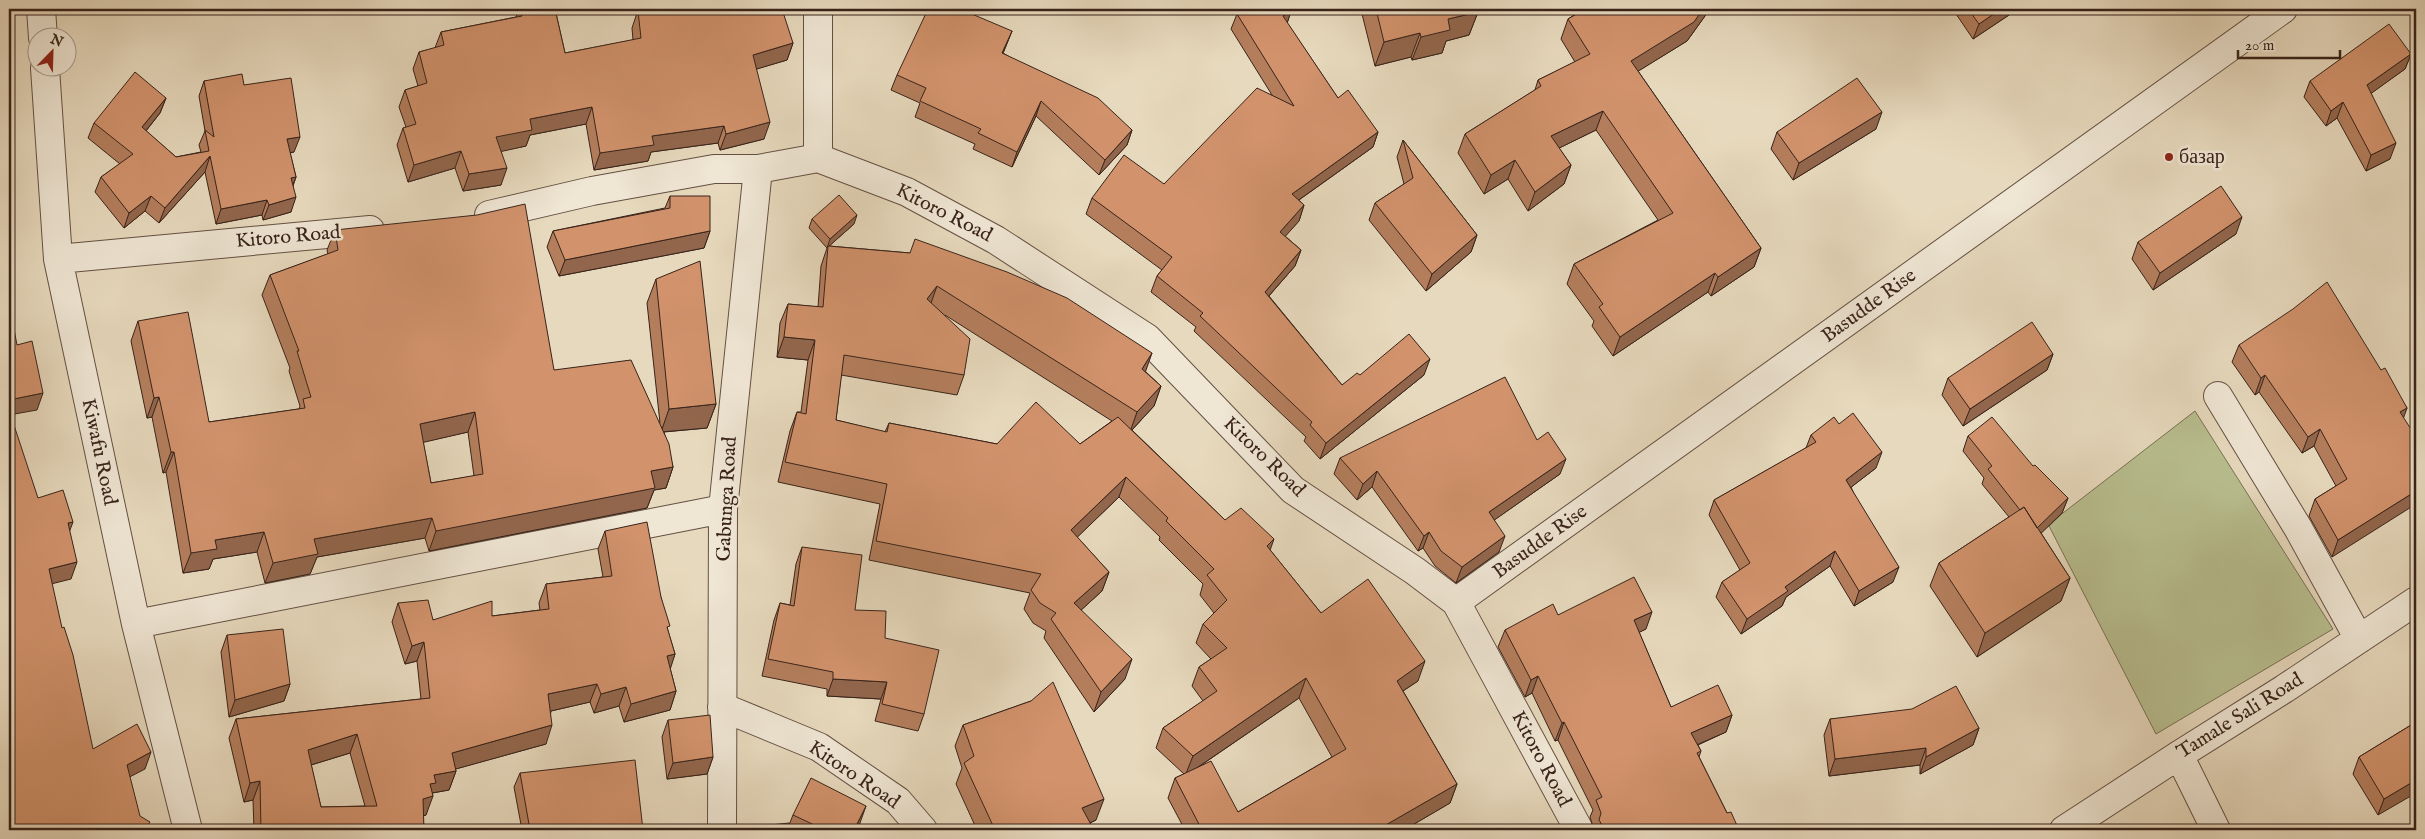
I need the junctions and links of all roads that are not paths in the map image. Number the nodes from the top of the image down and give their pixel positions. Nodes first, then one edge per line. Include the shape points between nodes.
1 (41, 9) edge
2 (818, 9) edge
3 (2283, 9) edge
4 (42, 28) edge
5 (46, 78) edge
6 (818, 158) junction
7 (758, 169) junction
8 (468, 220) edge
9 (399, 227) edge
10 (58, 259) junction
11 (2218, 396) dead end
12 (723, 509) junction
13 (2416, 601) edge
14 (1456, 602) junction
15 (136, 624) junction
16 (2359, 639) junction
17 (722, 707) junction
18 (2179, 755) junction
19 (188, 830) edge
20 (722, 830) edge
21 (923, 830) edge
22 (1579, 830) edge
23 (2064, 830) edge
24 (2216, 830) edge

1 - 4 street
2 - 6 street
3 - 14 street, Basudde Rise
5 - 10 street, Kiwafu Road
6 - 7 street
6 - 14 street, Kitoro Road via 907,192 996,240 1147,338 1293,490
7 - 8 street via 714,169
7 - 12 street, Gabunga Road
9 - 10 street, Kitoro Road
10 - 15 street, Kiwafu Road
11 - 16 street via 2298,528
12 - 15 street
12 - 17 street, Gabunga Road
13 - 16 street, Tamale Sali Road
14 - 22 street, Kitoro Road
15 - 19 street, Kiwafu Road
16 - 18 street, Tamale Sali Road
17 - 20 street, Gabunga Road
17 - 21 street, Kitoro Road via 819,747 898,801
18 - 23 street, Tamale Sali Road
18 - 24 street

